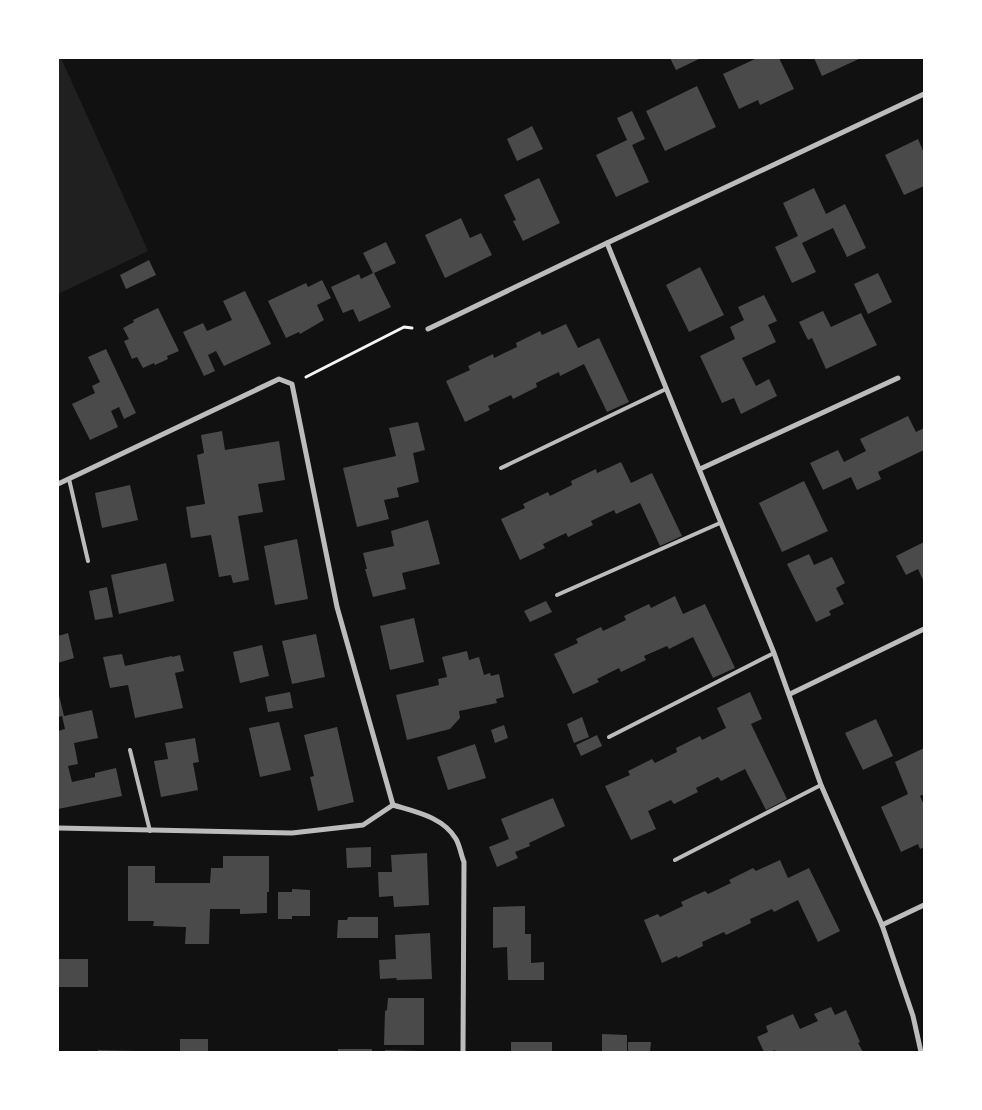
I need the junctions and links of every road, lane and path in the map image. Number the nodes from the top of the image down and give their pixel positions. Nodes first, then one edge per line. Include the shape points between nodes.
1 (924, 94) edge
2 (607, 243) junction
3 (428, 329) joint
4 (898, 378) dead end
5 (292, 384) junction
6 (666, 389) junction
7 (501, 468) dead end
8 (700, 470) junction
9 (69, 479) junction
10 (58, 484) edge
11 (720, 523) junction
12 (88, 561) dead end
13 (557, 595) dead end
14 (924, 629) edge
15 (774, 653) junction
16 (790, 694) junction
17 (609, 737) dead end
18 (130, 750) dead end
19 (821, 785) junction
20 (393, 805) junction
21 (58, 828) edge
22 (150, 831) junction
23 (675, 860) dead end
24 (924, 905) edge
25 (882, 925) junction
26 (463, 1052) edge
27 (921, 1052) edge

1 - 2 street
2 - 3 street
2 - 6 street
3 - 5 path via 404,327
4 - 8 street
5 - 9 street via 279,379
5 - 20 street via 337,607
6 - 7 lane
6 - 8 street
8 - 11 street
9 - 10 street
9 - 12 lane
11 - 13 lane
11 - 15 street
14 - 16 street
15 - 16 street
15 - 17 lane
16 - 19 street
18 - 22 lane
19 - 23 lane
19 - 25 street
20 - 22 street via 363,825 292,833
20 - 26 street via 426,815 444,825 457,840 464,862
21 - 22 street
24 - 25 street
25 - 27 street via 913,1016

